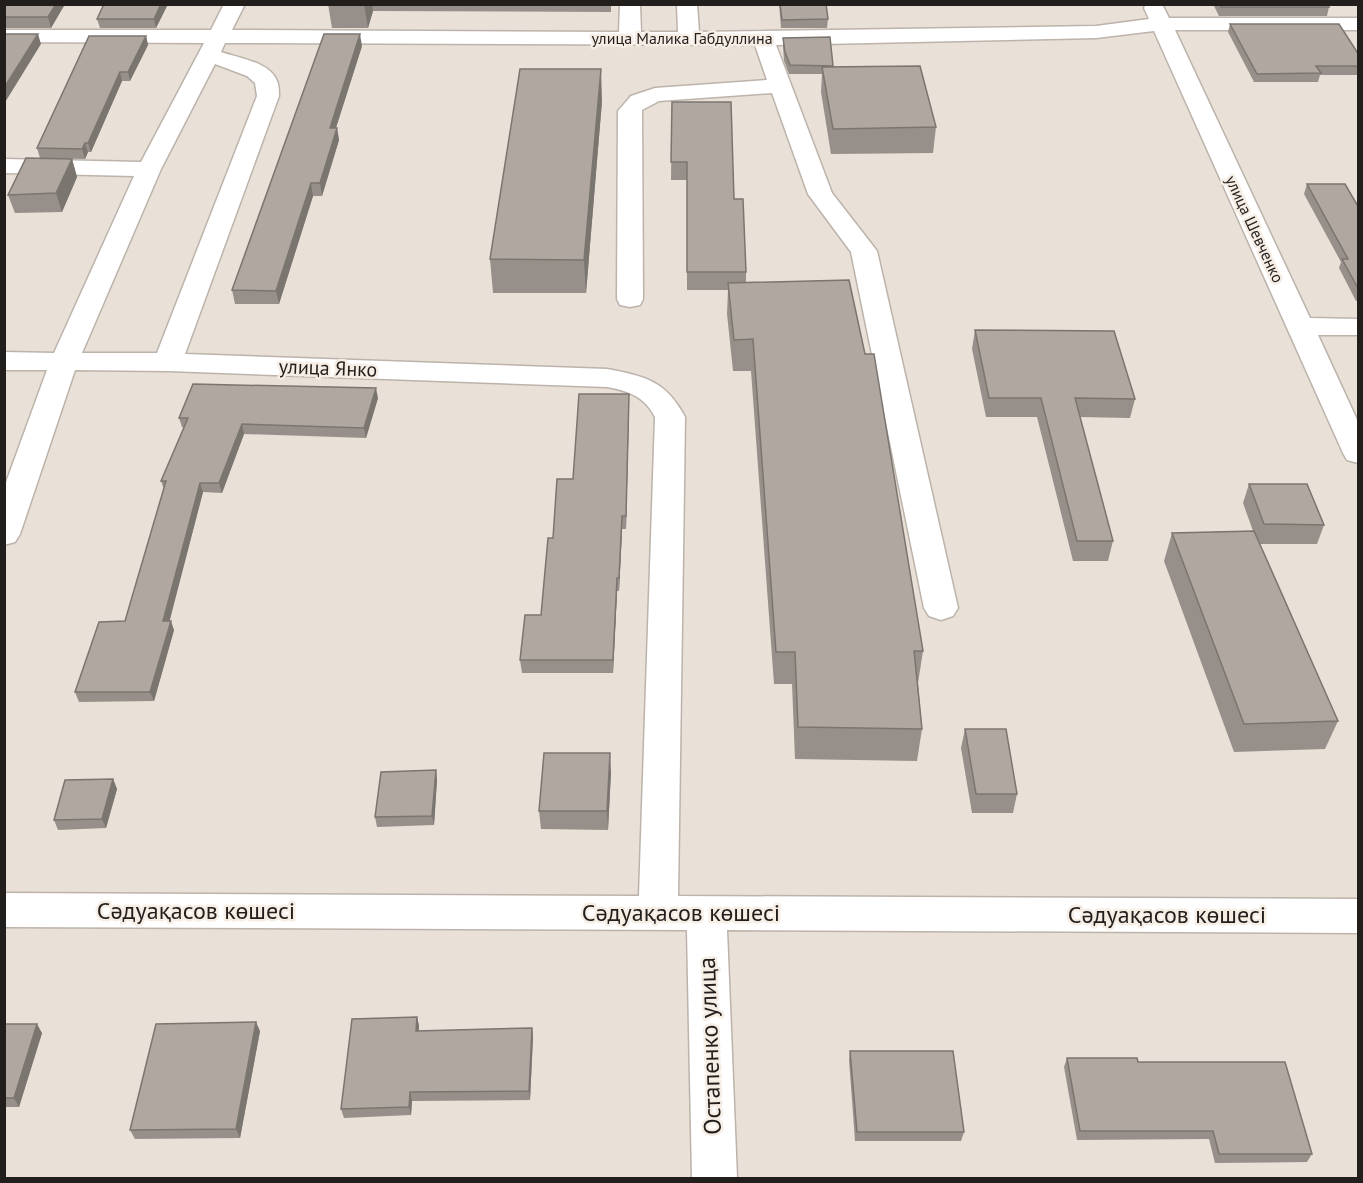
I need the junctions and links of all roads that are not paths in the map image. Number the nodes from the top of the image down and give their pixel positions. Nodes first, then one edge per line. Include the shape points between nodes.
1 (235, 4) edge
2 (630, 4) edge
3 (687, 4) edge
4 (1157, 14) edge
5 (1359, 24) edge
6 (4, 36) edge
7 (630, 39) junction
8 (689, 39) junction
9 (763, 39) junction
10 (214, 46) junction
11 (780, 86) junction
12 (4, 166) edge
13 (149, 169) junction
14 (630, 299) dead end
15 (1300, 326) junction
16 (1359, 327) edge
17 (4, 361) edge
18 (64, 361) junction
19 (168, 362) junction
20 (1359, 453) edge
21 (4, 534) edge
22 (941, 608) dead end
23 (4, 910) edge
24 (658, 913) junction
25 (706, 913) junction
26 (1359, 916) edge
27 (714, 1179) edge

1 - 10 street
2 - 7 street
3 - 8 street
4 - 5 street, улица Малика Габдуллина
4 - 9 street, улица Малика Габдуллина via 1096,32
4 - 15 street, улица Шевченко
6 - 10 street, улица Малика Габдуллина
7 - 8 street, улица Малика Габдуллина
7 - 10 street, улица Малика Габдуллина
8 - 9 street, улица Малика Габдуллина
9 - 11 street
10 - 13 street
10 - 19 street via 266,81 268,96
11 - 14 street via 659,94 633,104
11 - 22 street via 820,194 864,251
12 - 13 street
13 - 18 street
15 - 16 street
15 - 20 street, улица Шевченко
17 - 18 street, улица Янко
18 - 19 street, улица Янко
18 - 21 street
19 - 24 street, улица Янко via 607,378 629,381 663,401 670,417
23 - 24 street, Сәдуақасов көшесі
24 - 25 street, Сәдуақасов көшесі
25 - 26 street, Сәдуақасов көшесі
25 - 27 street, Остапенко улица

